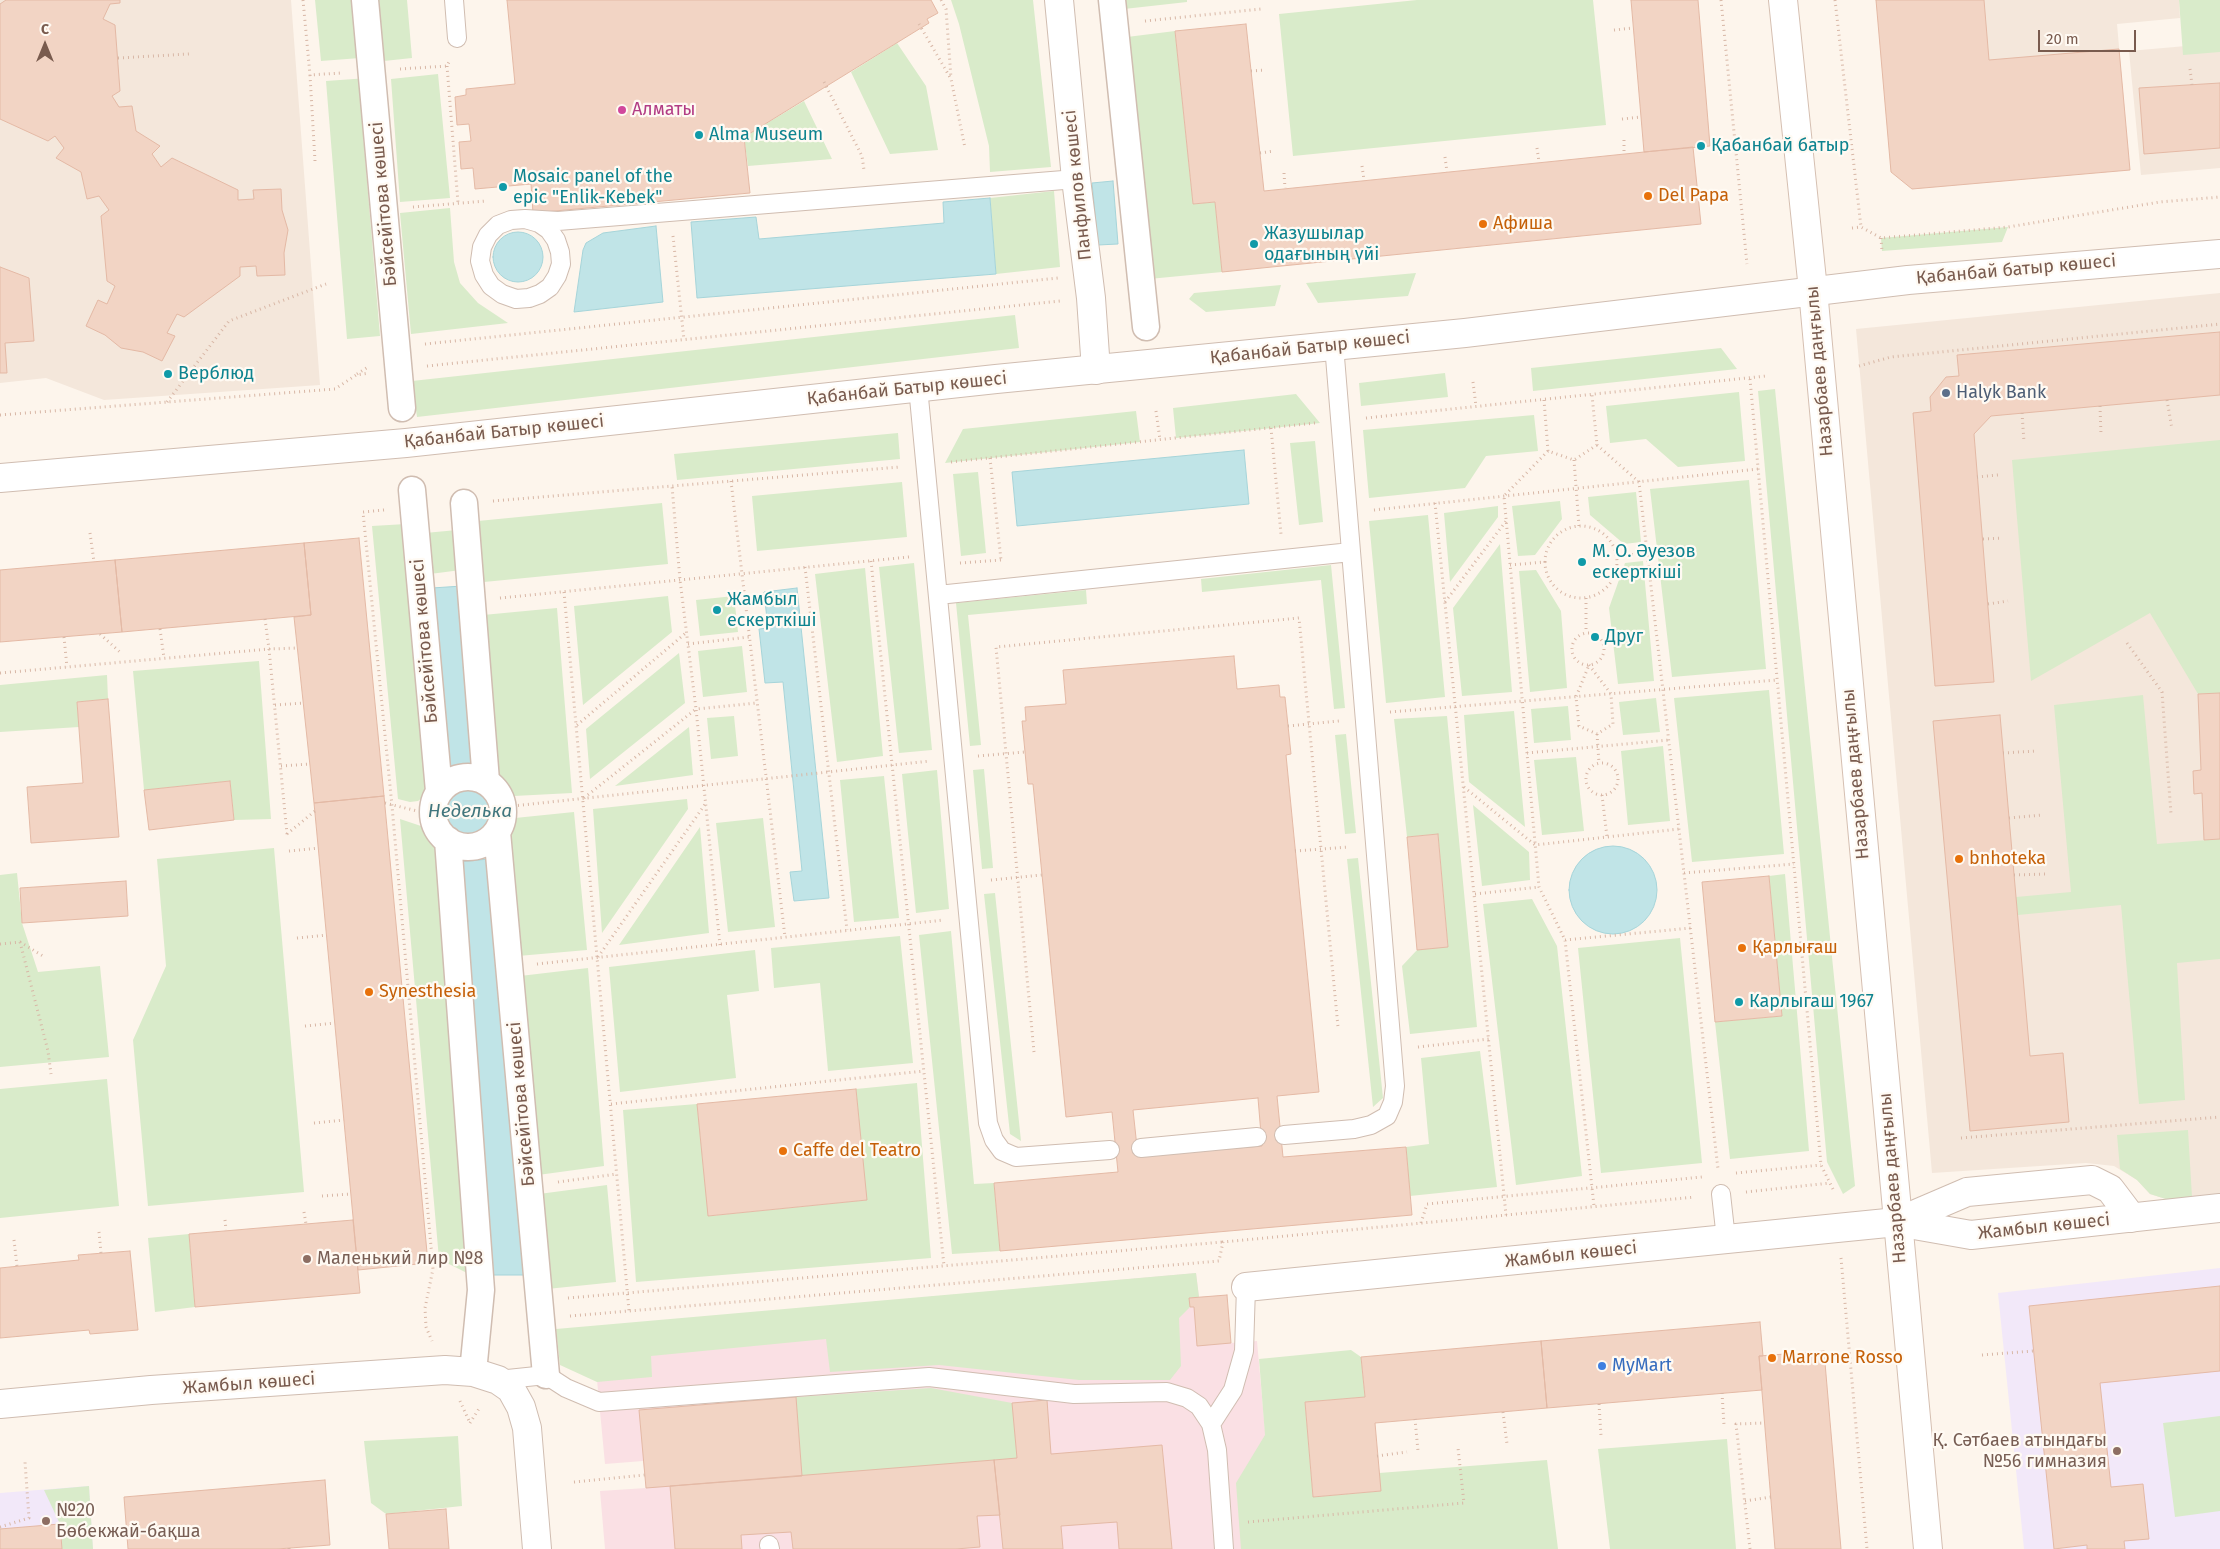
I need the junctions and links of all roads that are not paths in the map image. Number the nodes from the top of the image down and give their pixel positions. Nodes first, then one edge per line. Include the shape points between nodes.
1 (365, 0) edge
2 (454, 0) edge
3 (1059, 0) edge
4 (1783, 0) edge
5 (1113, 12) edge
6 (457, 38) road end
7 (1076, 179) junction
8 (603, 217) junction
9 (525, 218) junction
10 (2220, 254) edge
11 (561, 264) junction
12 (1812, 290) junction
13 (1146, 328) dead end
14 (1334, 345) junction
15 (1096, 370) junction
16 (918, 387) junction
17 (402, 408) dead end
18 (0, 478) edge
19 (412, 499) road end
20 (464, 503) road end
21 (1351, 552) junction
22 (938, 595) junction
23 (486, 781) junction
24 (436, 803) junction
25 (497, 832) junction
26 (448, 840) junction
27 (1284, 1135) dead end
28 (1257, 1137) dead end
29 (1141, 1148) dead end
30 (1110, 1150) dead end
31 (1721, 1194) road end
32 (2220, 1208) edge
33 (2132, 1218) junction
34 (1896, 1222) junction
35 (1726, 1239) junction
36 (1246, 1287) joint
37 (546, 1375) junction
38 (485, 1376) junction
39 (0, 1404) edge
40 (1211, 1424) junction
41 (537, 1549) edge
42 (1224, 1549) edge
43 (1928, 1549) edge

1 - 17 street, Бәйсейітова көшесі
2 - 6 lane
3 - 7 street, Панфилов көшесі
4 - 12 street, Назарбаев даңғылы
5 - 13 street
7 - 8 lane
7 - 15 street, Панфилов көшесі via 1091,298
8 - 9 lane via 558,221
8 - 11 lane via 584,221 572,231 567,238
9 - 11 lane via 544,226 556,240
9 - 11 lane via 498,225 485,241 480,261 491,286 516,299 529,298 550,287
10 - 12 street, Қабанбай батыр көшесі
12 - 14 street, Қабанбай Батыр көшесі via 1652,312
12 - 34 street, Назарбаев даңғылы
14 - 15 street, Қабанбай Батыр көшесі
14 - 21 lane
15 - 16 street, Қабанбай Батыр көшесі
16 - 18 street, Қабанбай Батыр көшесі via 406,443
16 - 22 lane
19 - 24 street, Бәйсейітова көшесі
20 - 23 street
21 - 22 lane
21 - 27 lane via 1395,1086 1393,1102 1386,1116 1371,1125
22 - 30 lane via 988,1123 1002,1151 1016,1157
23 - 24 street via 461,777 447,783
23 - 25 street, Бәйсейітова көшесі via 501,796 504,807 504,818
24 - 26 street, Бәйсейітова көшесі via 436,826
25 - 26 street via 484,844 473,847
25 - 37 street, Бәйсейітова көшесі
26 - 38 street, Бәйсейітова көшесі
28 - 29 lane
31 - 35 lane
32 - 33 street, Жамбыл көшесі
33 - 34 street, Жамбыл көшесі via 1971,1235
33 - 34 street, Жамбыл көшесі via 2110,1188 2092,1180 1967,1192
34 - 35 street, Жамбыл көшесі
34 - 43 street, Назарбаев даңғылы
35 - 36 street, Жамбыл көшесі
36 - 40 lane via 1244,1351 1233,1390
37 - 38 lane
37 - 40 lane via 566,1388 599,1402 930,1377 1074,1394 1167,1392 1187,1398 1199,1406
38 - 39 street, Жамбыл көшесі via 445,1370
38 - 41 street via 511,1390 527,1428
40 - 42 lane

